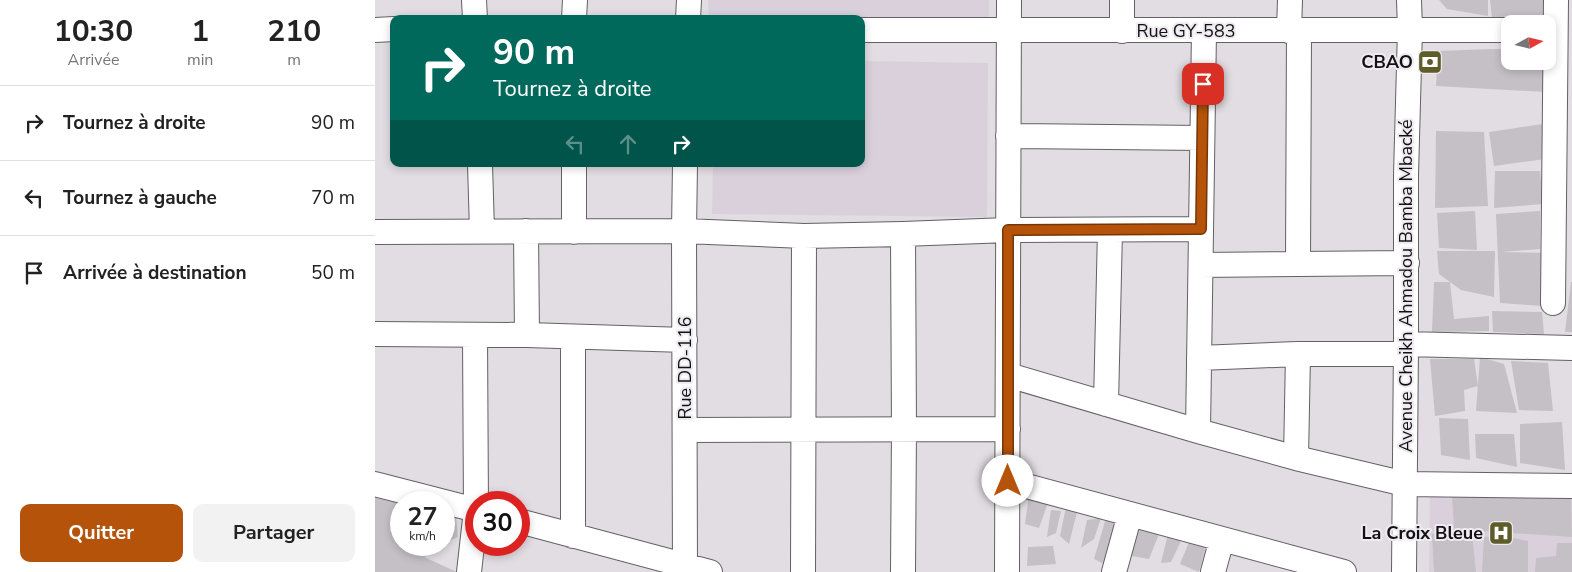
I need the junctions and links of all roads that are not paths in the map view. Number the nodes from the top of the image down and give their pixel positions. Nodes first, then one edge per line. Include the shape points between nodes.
1 (474, 0) edge
2 (575, 0) edge
3 (689, 0) edge
4 (1009, 0) edge
5 (1122, 0) edge
6 (1290, 0) edge
7 (1409, 0) edge
8 (1556, 0) edge
9 (475, 15) edge
10 (574, 15) edge
11 (688, 15) edge
12 (390, 29) edge
13 (375, 30) edge
14 (865, 30) edge
15 (1410, 30) junction
16 (1501, 30) edge
17 (1558, 30) edge
18 (1009, 31) junction
19 (1122, 31) junction
20 (1204, 31) junction
21 (1294, 31) junction
22 (1008, 136) junction
23 (1202, 138) junction
24 (480, 167) edge
25 (574, 167) edge
26 (685, 167) edge
27 (1201, 229) junction
28 (1008, 230) junction
29 (1110, 230) junction
30 (482, 231) junction
31 (526, 231) junction
32 (684, 231) junction
33 (375, 232) edge
34 (574, 232) junction
35 (903, 234) junction
36 (804, 236) junction
37 (1298, 264) junction
38 (1407, 264) junction
39 (1201, 265) junction
40 (1553, 303) dead end
41 (375, 334) edge
42 (475, 335) junction
43 (527, 335) junction
44 (573, 337) junction
45 (685, 340) junction
46 (1572, 348) edge
47 (1406, 349) junction
48 (1298, 354) junction
49 (1199, 358) junction
50 (1008, 375) junction
51 (1106, 404) junction
52 (803, 429) junction
53 (904, 429) junction
54 (1007, 429) junction
55 (685, 430) junction
56 (1198, 431) junction
57 (1296, 458) junction
58 (1008, 481) junction
59 (375, 484) edge
60 (1405, 484) junction
61 (1572, 486) edge
62 (476, 491) edge
63 (465, 507) edge
64 (1130, 514) junction
65 (530, 524) edge
66 (573, 536) junction
67 (1222, 539) junction
68 (471, 556) edge
69 (685, 568) edge
70 (1330, 570) edge
71 (469, 572) edge
72 (710, 572) edge
73 (803, 572) edge
74 (903, 572) edge
75 (1007, 572) edge
76 (1114, 572) edge
77 (1213, 572) edge
78 (1403, 572) edge

1 - 9 street
2 - 10 street
3 - 11 street
4 - 18 street
5 - 19 street
6 - 21 street
7 - 15 street, Avenue Cheikh Ahmadou Bamba Mbacké
8 - 17 street
12 - 13 street
14 - 18 street, Rue GY-583
15 - 16 street, Rue GY-583
15 - 21 street, Rue GY-583
15 - 38 street, Avenue Cheikh Ahmadou Bamba Mbacké
17 - 40 street
18 - 19 street, Rue GY-583
18 - 22 street
19 - 20 street, Rue GY-583
20 - 21 street, Rue GY-583
20 - 23 street
21 - 37 street
22 - 23 street
22 - 28 street
23 - 27 street
24 - 30 street
25 - 34 street
26 - 32 street, Rue DD-116
27 - 29 street
27 - 39 street
28 - 29 street
28 - 35 street
28 - 50 street
29 - 51 street
30 - 31 street
30 - 33 street
31 - 34 street
31 - 43 street
32 - 34 street
32 - 36 street
32 - 45 street, Rue DD-116
35 - 36 street
35 - 53 street
36 - 52 street
37 - 38 street
37 - 39 street
38 - 47 street, Avenue Cheikh Ahmadou Bamba Mbacké
39 - 49 street
41 - 42 street
42 - 43 street
42 - 62 street
43 - 44 street
44 - 45 street
44 - 66 street
45 - 55 street, Rue DD-116
46 - 47 street
47 - 48 street
47 - 60 street, Avenue Cheikh Ahmadou Bamba Mbacké
48 - 49 street
48 - 57 street
49 - 56 street
50 - 51 street
50 - 54 street
51 - 56 street
52 - 53 street
52 - 55 street
52 - 73 street
53 - 54 street
53 - 74 street
54 - 58 street
55 - 69 street, Rue DD-116
56 - 57 street
57 - 60 street
58 - 64 street
58 - 75 street
59 - 63 street
60 - 61 street
60 - 78 street, Avenue Cheikh Ahmadou Bamba Mbacké
64 - 67 street
64 - 76 street
65 - 66 street
66 - 69 street
67 - 70 street
67 - 77 street
68 - 71 street
69 - 72 street

